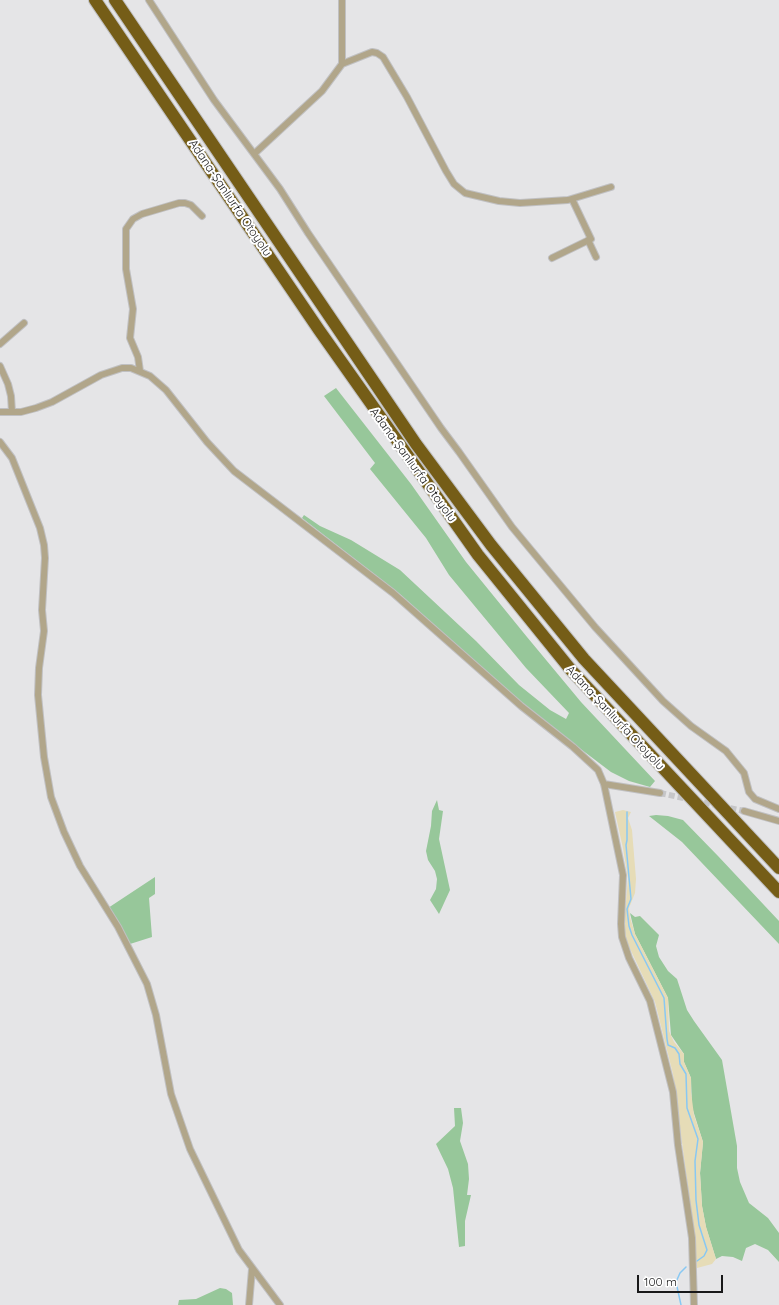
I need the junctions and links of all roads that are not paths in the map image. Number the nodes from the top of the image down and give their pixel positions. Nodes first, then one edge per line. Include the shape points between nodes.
1 (95, 0) edge
2 (115, 0) edge
3 (149, 0) edge
4 (342, 0) edge
5 (342, 64) junction
6 (254, 154) junction
7 (611, 187) dead end
8 (572, 199) junction
9 (202, 216) dead end
10 (588, 240) junction
11 (596, 257) dead end
12 (552, 258) dead end
13 (24, 323) dead end
14 (0, 344) edge
15 (0, 366) edge
16 (140, 371) junction
17 (0, 412) edge
18 (12, 412) junction
19 (0, 442) edge
20 (604, 784) junction
21 (660, 793) tunnel mouth
22 (779, 810) edge
23 (744, 811) tunnel mouth
24 (779, 821) edge
25 (779, 868) edge
26 (779, 892) edge
27 (252, 1269) junction
28 (249, 1305) edge
29 (280, 1305) edge
30 (694, 1305) edge

1 - 26 highway, Adana-Şanlıurfa Otoyolu via 318,330 478,555 571,670
2 - 25 highway, Adana-Şanlıurfa Otoyolu via 416,444 491,545 584,659
3 - 6 street via 214,100
4 - 5 street
5 - 6 street via 322,91
5 - 8 street via 372,52 383,57 407,96 446,171 462,191 473,196 514,203
6 - 22 street via 440,428 542,565 663,701 691,726 726,751 744,773 749,792 755,799
7 - 8 street
8 - 10 street via 591,239
9 - 16 street via 185,202 142,214 133,219 126,228 126,269 133,309 130,338 138,357
10 - 11 street
10 - 12 street
13 - 14 street
15 - 18 street via 8,384
16 - 18 street via 122,368 101,375 52,402 22,412
16 - 20 street via 166,390 207,442 234,471 393,592 521,706 598,770
17 - 18 street
19 - 27 street via 12,458 36,517 44,545 44,631 38,695 51,797 80,866 118,927 141,972 154,1006 167,1078 184,1134 235,1242
20 - 21 street
20 - 30 street via 624,876 622,937 629,958 650,1001 673,1092 691,1230
23 - 24 street
27 - 28 street
27 - 29 street

